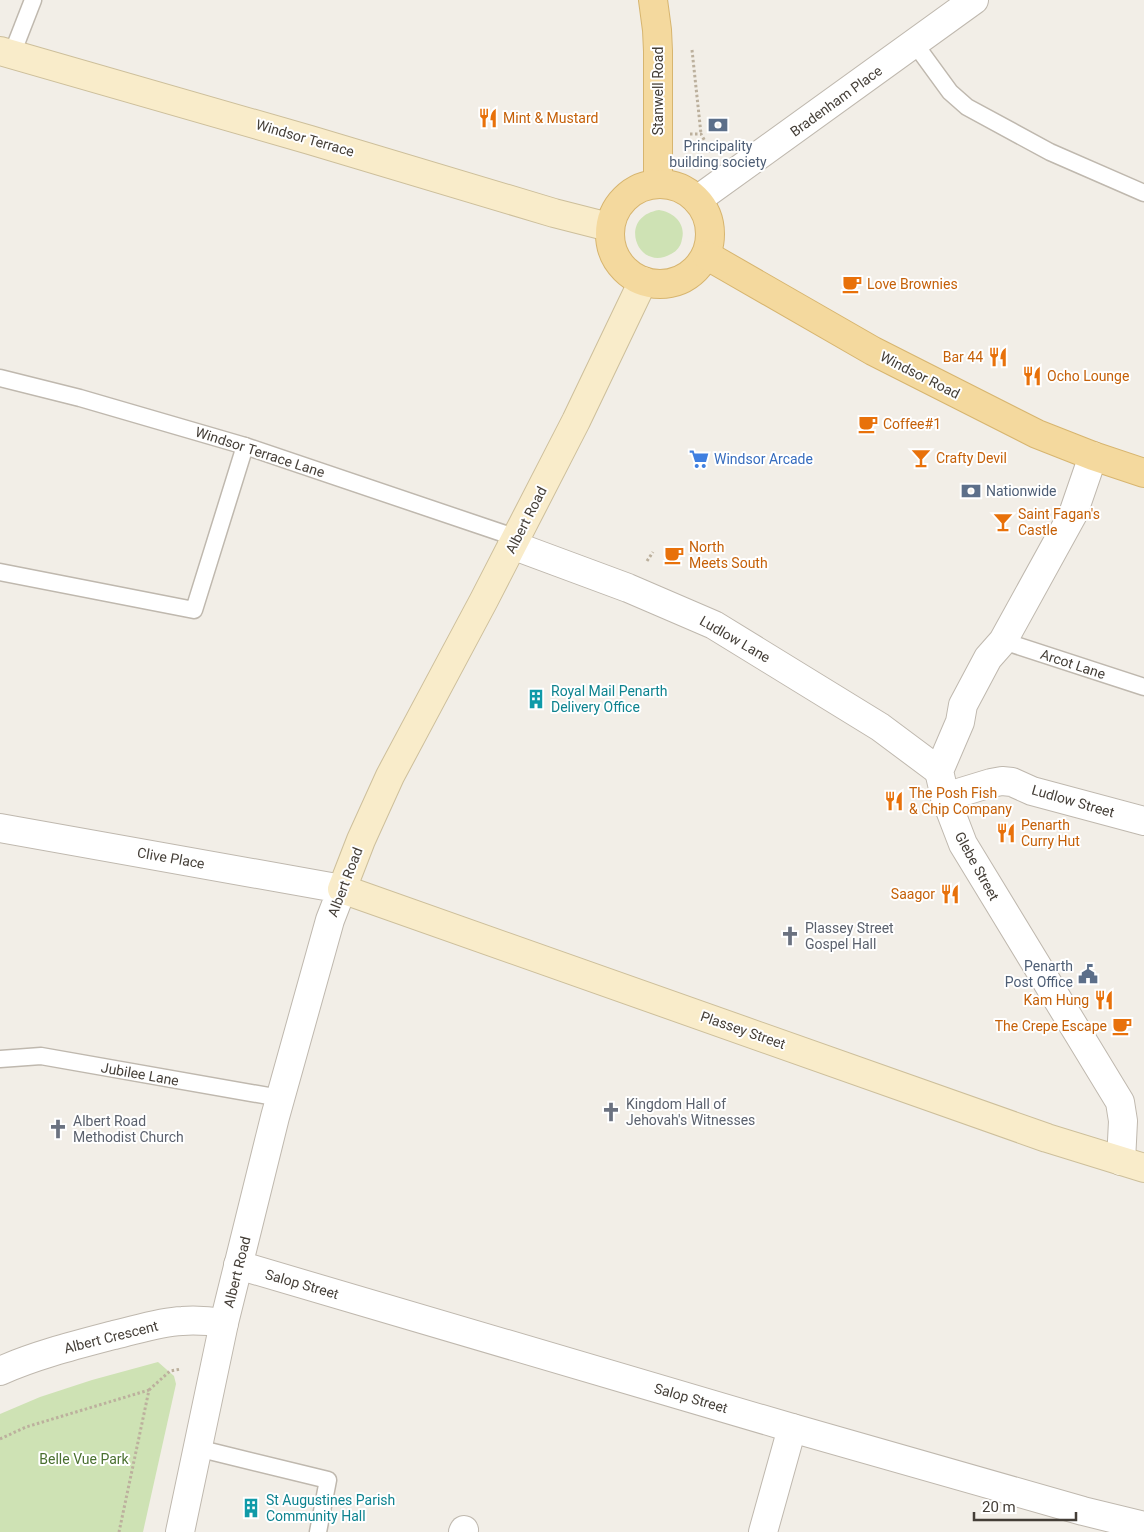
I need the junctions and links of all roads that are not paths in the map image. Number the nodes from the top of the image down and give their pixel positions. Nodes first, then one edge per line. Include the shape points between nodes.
1 (33, 0) edge
2 (653, 0) edge
3 (974, 0) edge
4 (915, 44) junction
5 (6, 52) edge
6 (658, 183) junction
7 (1144, 193) edge
8 (697, 200) junction
9 (609, 226) junction
10 (706, 255) junction
11 (643, 281) junction
12 (0, 378) edge
13 (246, 446) junction
14 (1093, 456) junction
15 (1144, 472) edge
16 (515, 541) junction
17 (0, 572) edge
18 (1003, 641) junction
19 (1144, 688) edge
20 (939, 771) junction
21 (945, 797) junction
22 (1144, 821) edge
23 (0, 828) edge
24 (342, 890) junction
25 (0, 1059) edge
26 (280, 1098) junction
27 (1132, 1164) edge
28 (238, 1265) junction
29 (224, 1323) junction
30 (0, 1370) edge
31 (792, 1428) junction
32 (197, 1448) junction
33 (1080, 1521) edge
34 (1144, 1526) edge
35 (180, 1532) edge
36 (318, 1532) edge
37 (763, 1532) edge

1 - 5 lane
2 - 6 main road, Stanwell Road via 658,51
3 - 4 street, Bradenham Place
4 - 7 lane via 950,92 967,108 1050,152
4 - 8 street, Bradenham Place
5 - 9 street, Windsor Terrace via 554,213
6 - 8 main road via 685,190
6 - 9 main road via 628,194 619,204
8 - 10 main road via 709,226
9 - 11 main road via 611,248 618,263 630,275
10 - 11 main road via 687,276 674,282
10 - 14 main road, Windsor Road via 924,378 1037,434
11 - 16 street, Albert Road
12 - 13 lane, Windsor Terrace Lane
13 - 16 lane, Windsor Terrace Lane
13 - 17 lane via 194,610
14 - 15 main road, Windsor Road
14 - 18 street via 1073,514
16 - 20 street, Ludlow Lane via 714,625 880,727
16 - 24 street, Albert Road via 390,776
18 - 19 lane, Arcot Lane
18 - 20 street via 988,658 963,705 960,722
20 - 21 street, Glebe Street
21 - 22 street, Ludlow Street via 991,783 1012,782 1032,791
21 - 27 street, Glebe Street via 963,844 1120,1102
23 - 24 street, Clive Place
24 - 26 street, Albert Road via 330,920
24 - 27 street, Plassey Street via 1047,1138
25 - 26 lane, Jubilee Lane via 41,1056
26 - 28 street, Albert Road
28 - 29 street, Albert Road
28 - 31 street, Salop Street
29 - 30 street, Albert Crescent via 180,1321 142,1328 71,1346
29 - 32 street, Albert Road
31 - 33 street, Salop Street
31 - 37 street
32 - 35 street, Albert Road
32 - 36 lane via 328,1480
33 - 34 street, Salop Street

